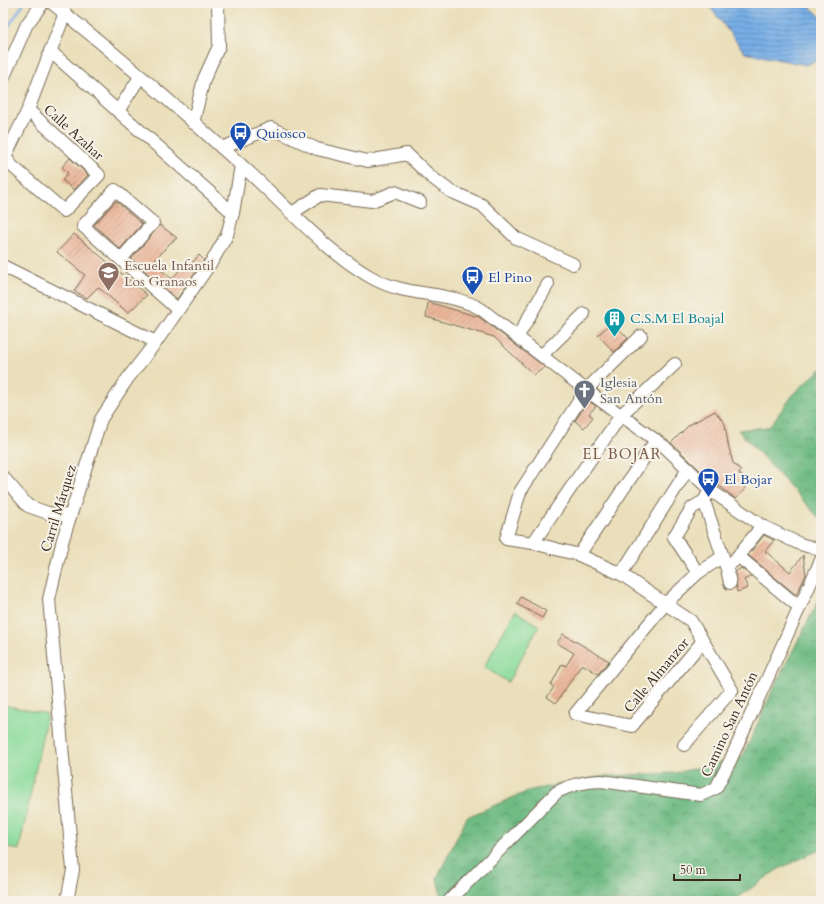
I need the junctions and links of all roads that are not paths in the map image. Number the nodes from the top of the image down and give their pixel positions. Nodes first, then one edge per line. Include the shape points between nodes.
1 (43, 3) edge
2 (52, 3) edge
3 (218, 3) edge
4 (65, 13) junction
5 (50, 51) junction
6 (140, 78) junction
7 (3, 79) edge
8 (28, 110) junction
9 (118, 111) junction
10 (193, 123) junction
11 (222, 148) junction
12 (4, 159) edge
13 (241, 165) junction
14 (420, 202) dead end
15 (233, 213) junction
16 (292, 213) junction
17 (121, 259) junction
18 (573, 264) dead end
19 (3, 266) edge
20 (548, 284) dead end
21 (177, 309) junction
22 (584, 314) dead end
23 (518, 336) junction
24 (641, 336) dead end
25 (156, 342) junction
26 (542, 355) junction
27 (675, 364) dead end
28 (586, 390) junction
29 (621, 415) junction
30 (656, 440) junction
31 (688, 469) junction
32 (3, 477) edge
33 (710, 490) junction
34 (704, 501) junction
35 (70, 516) junction
36 (762, 526) junction
37 (533, 543) junction
38 (821, 550) edge
39 (579, 555) junction
40 (738, 556) junction
41 (722, 557) junction
42 (821, 560) edge
43 (727, 569) junction
44 (698, 573) junction
45 (621, 574) junction
46 (730, 583) dead end
47 (665, 604) junction
48 (799, 607) junction
49 (702, 642) junction
50 (684, 745) dead end
51 (67, 901) edge
52 (449, 901) edge

1 - 7 street via 27,24
2 - 4 street
3 - 10 street via 219,46 204,79
4 - 5 street
4 - 6 street
5 - 8 street
5 - 9 street
6 - 9 street
6 - 10 street
8 - 12 street
8 - 12 street, Calle Azahar via 99,175 64,211
9 - 15 street
10 - 11 street
11 - 13 street
11 - 18 street via 272,128 317,149 368,161 407,154 450,191 482,205 516,238
13 - 15 street, Carril Márquez
13 - 16 street
14 - 16 street via 395,192 372,201 320,195
15 - 21 street, Carril Márquez via 227,235 214,258
16 - 23 street via 339,255 380,282 401,290 472,304 493,316
17 - 17 street via 153,223 114,190 83,226
17 - 21 street
19 - 25 street
20 - 23 street
21 - 25 street, Carril Márquez
22 - 26 street
23 - 26 street
24 - 28 street
25 - 35 street, Carril Márquez via 101,419
26 - 28 street
27 - 29 street
28 - 29 street
28 - 37 street via 520,492 506,539
29 - 30 street
29 - 37 street
30 - 31 street
30 - 39 street
31 - 33 street
31 - 45 street
32 - 35 street via 28,506 48,513
33 - 34 street
33 - 36 street
34 - 41 street
34 - 44 street via 692,508 674,538
35 - 51 street, Carril Márquez via 49,599 73,870
36 - 38 street via 800,544
36 - 40 street
37 - 39 street
39 - 45 street
40 - 43 street
40 - 48 street
41 - 43 street
41 - 44 street
42 - 48 street, Camino San Antón
43 - 46 street
44 - 47 street
45 - 47 street
47 - 49 street via 690,621
47 - 49 street, Calle Almanzor via 575,714 632,726
48 - 52 street, Camino San Antón via 716,788 701,795 601,781 570,785 557,792
49 - 50 street via 732,690

